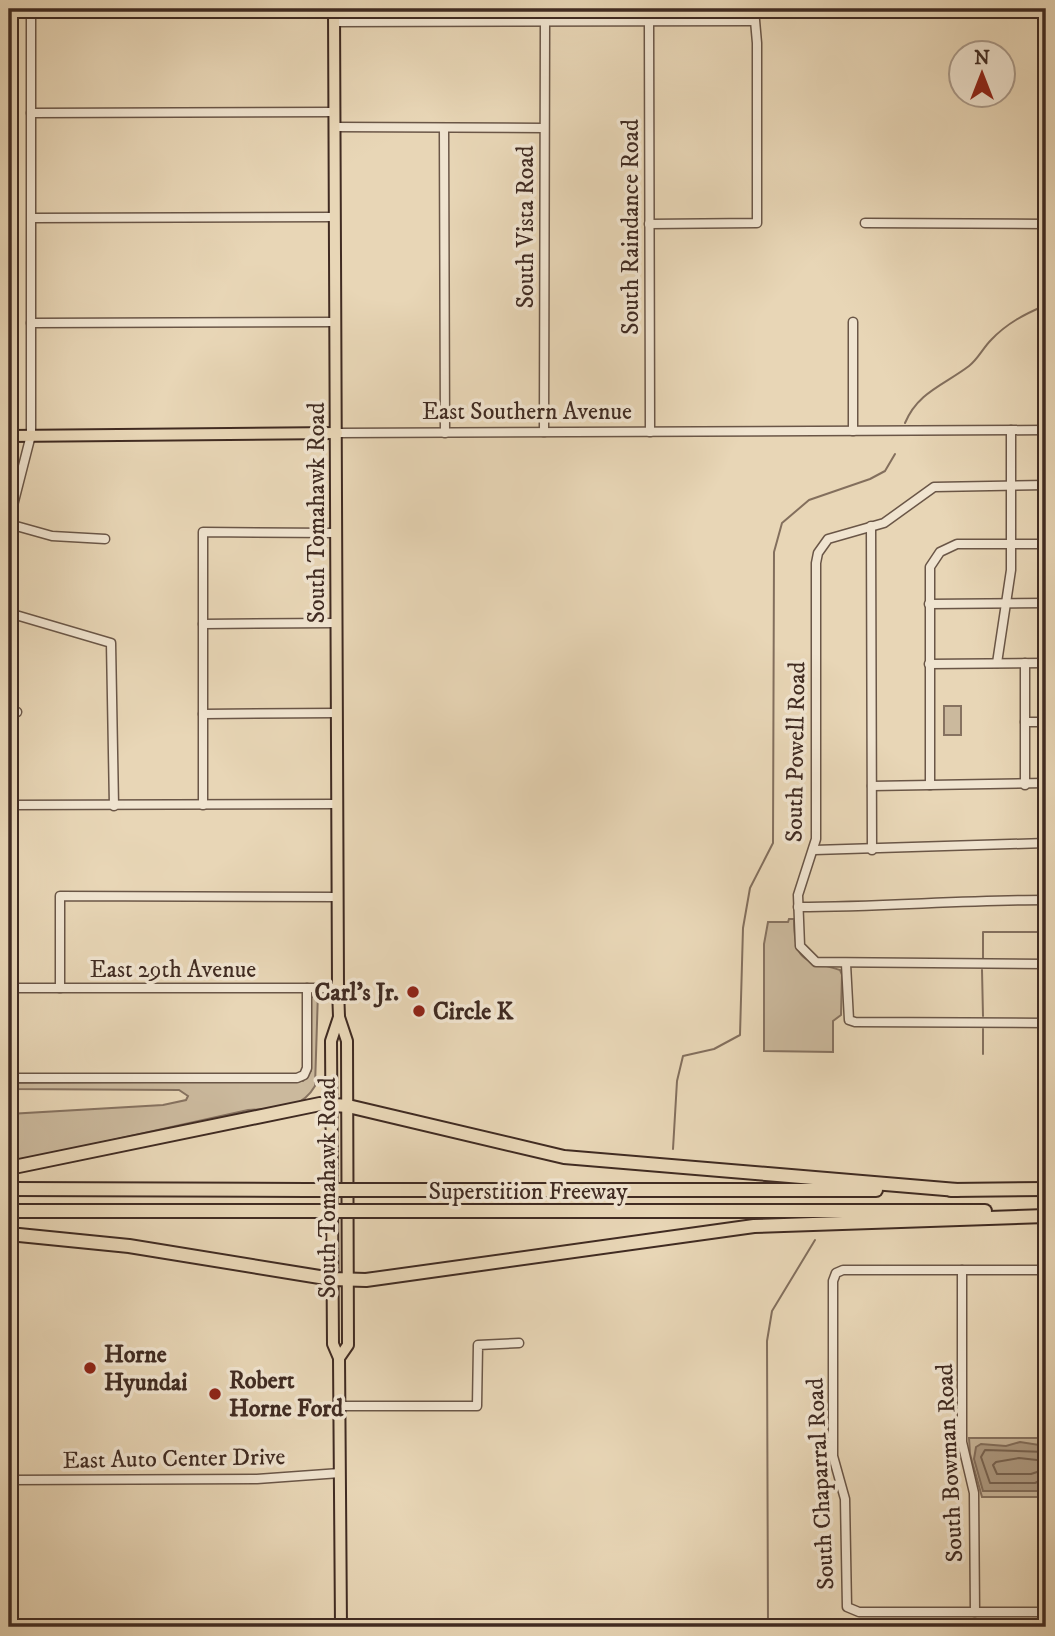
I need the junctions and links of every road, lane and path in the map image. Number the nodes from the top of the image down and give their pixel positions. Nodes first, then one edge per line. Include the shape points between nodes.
1 (31, 9) edge
2 (334, 9) edge
3 (754, 9) edge
4 (754, 21) junction
5 (334, 23) junction
6 (545, 23) junction
7 (649, 23) junction
8 (334, 112) junction
9 (31, 113) junction
10 (334, 127) junction
11 (444, 128) junction
12 (544, 128) junction
13 (335, 217) junction
14 (32, 218) junction
15 (865, 223) dead end
16 (649, 224) junction
17 (1046, 224) edge
18 (335, 322) junction
19 (853, 322) dead end
20 (31, 323) junction
21 (1011, 430) junction
22 (1046, 430) edge
23 (853, 431) junction
24 (544, 432) junction
25 (650, 432) junction
26 (337, 433) junction
27 (445, 433) junction
28 (31, 435) junction
29 (9, 436) edge
30 (1046, 485) edge
31 (1011, 486) junction
32 (9, 523) edge
33 (871, 526) junction
34 (337, 533) junction
35 (105, 539) dead end
36 (1011, 544) junction
37 (1046, 544) edge
38 (929, 604) junction
39 (1006, 604) junction
40 (1046, 604) edge
41 (9, 613) edge
42 (337, 623) junction
43 (203, 624) junction
44 (997, 663) junction
45 (1025, 663) junction
46 (1046, 663) edge
47 (929, 664) junction
48 (337, 713) junction
49 (204, 714) junction
50 (1025, 722) junction
51 (1046, 722) edge
52 (1046, 783) edge
53 (930, 785) junction
54 (1025, 785) junction
55 (872, 786) junction
56 (337, 804) junction
57 (9, 805) edge
58 (114, 806) junction
59 (203, 806) junction
60 (1046, 843) edge
61 (814, 850) junction
62 (872, 850) junction
63 (338, 897) junction
64 (1046, 900) edge
65 (798, 907) junction
66 (846, 964) junction
67 (1046, 964) edge
68 (9, 988) edge
69 (60, 988) junction
70 (307, 988) junction
71 (338, 988) junction
72 (339, 1017) junction
73 (1046, 1023) edge
74 (9, 1078) edge
75 (332, 1105) junction
76 (348, 1106) junction
77 (9, 1168) edge
78 (9, 1189) edge
79 (957, 1189) junction
80 (1046, 1189) edge
81 (9, 1211) edge
82 (1046, 1211) edge
83 (1046, 1216) edge
84 (9, 1234) edge
85 (962, 1270) junction
86 (1046, 1270) edge
87 (332, 1279) junction
88 (348, 1280) junction
89 (519, 1343) dead end
90 (339, 1358) junction
91 (340, 1406) junction
92 (340, 1473) junction
93 (9, 1480) edge
94 (975, 1612) junction
95 (1046, 1612) edge
96 (341, 1627) edge

1 - 9 street
2 - 5 main road, South Tomahawk Road
3 - 4 street
4 - 7 street
4 - 16 street via 757,223
5 - 6 street
5 - 8 main road, South Tomahawk Road
6 - 7 street
6 - 12 street, South Vista Road
7 - 16 street, South Raindance Road
8 - 9 street
8 - 10 main road, South Tomahawk Road
9 - 14 street
10 - 11 street
10 - 13 main road, South Tomahawk Road
11 - 12 street
11 - 27 street
12 - 24 street, South Vista Road
13 - 14 street
13 - 18 main road, South Tomahawk Road
14 - 20 street
15 - 17 street
16 - 25 street, South Raindance Road
18 - 20 street
18 - 26 main road, South Tomahawk Road
19 - 23 street
20 - 28 street
21 - 22 street, East Southern Avenue
21 - 23 street, East Southern Avenue
21 - 31 street
23 - 25 street, East Southern Avenue
24 - 25 street, East Southern Avenue
24 - 27 street, East Southern Avenue
26 - 27 street, East Southern Avenue
26 - 28 main road, East Southern Avenue
26 - 34 main road, South Tomahawk Road
28 - 29 main road, East Southern Avenue
28 - 32 street
30 - 31 street
31 - 33 street via 934,487 884,523
31 - 36 street
32 - 35 street via 52,536
33 - 55 street
33 - 61 street, South Powell Road via 835,535 822,545 816,563
34 - 42 main road, South Tomahawk Road
34 - 43 street via 203,532
36 - 37 street
36 - 38 street via 957,544 940,552 930,566
36 - 39 street
38 - 39 street
38 - 47 street
39 - 40 street
39 - 44 street
41 - 58 street via 111,643
42 - 43 street
42 - 48 main road, South Tomahawk Road
43 - 49 street
44 - 45 street
44 - 47 street
45 - 46 street
45 - 50 street
47 - 53 street
48 - 49 street
48 - 56 main road, South Tomahawk Road
49 - 59 street
50 - 51 street
50 - 54 street
52 - 54 street
53 - 54 street
53 - 55 street
55 - 62 street
56 - 59 street
56 - 63 main road, South Tomahawk Road
57 - 58 street
58 - 59 street
60 - 62 street
61 - 62 street
61 - 65 street, South Powell Road via 800,885
63 - 69 street via 60,896
63 - 71 main road, South Tomahawk Road
64 - 65 street
65 - 66 street, South Powell Road via 798,935 806,955 816,962
66 - 67 street
66 - 73 street via 849,1020
68 - 69 street, East 29th Avenue
69 - 70 street, East 29th Avenue
70 - 71 street, East 29th Avenue
70 - 74 street via 304,1075 297,1078
71 - 72 main road, South Tomahawk Road
72 - 75 main road, South Tomahawk Road via 331,1041
72 - 76 main road, South Tomahawk Road via 347,1041
75 - 76 highway
75 - 77 highway
75 - 87 main road, South Tomahawk Road
76 - 79 highway via 564,1157
76 - 88 main road, South Tomahawk Road
78 - 79 highway, Superstition Freeway, bridge
79 - 80 highway, Superstition Freeway
81 - 82 highway, Superstition Freeway, bridge
83 - 88 highway via 754,1226
84 - 87 highway via 129,1246
85 - 86 street
85 - 94 street, South Bowman Road via 962,1442 974,1493
85 - 94 street, South Chaparral Road via 836,1273 833,1456 845,1499 849,1609
87 - 88 highway
87 - 90 main road, South Tomahawk Road via 332,1344
88 - 90 main road, South Tomahawk Road via 348,1345
89 - 91 street via 478,1345 477,1406
90 - 91 main road, South Tomahawk Road
91 - 92 main road, South Tomahawk Road
92 - 93 street, East Auto Center Drive via 257,1479
92 - 96 main road, South Tomahawk Road
94 - 95 street

